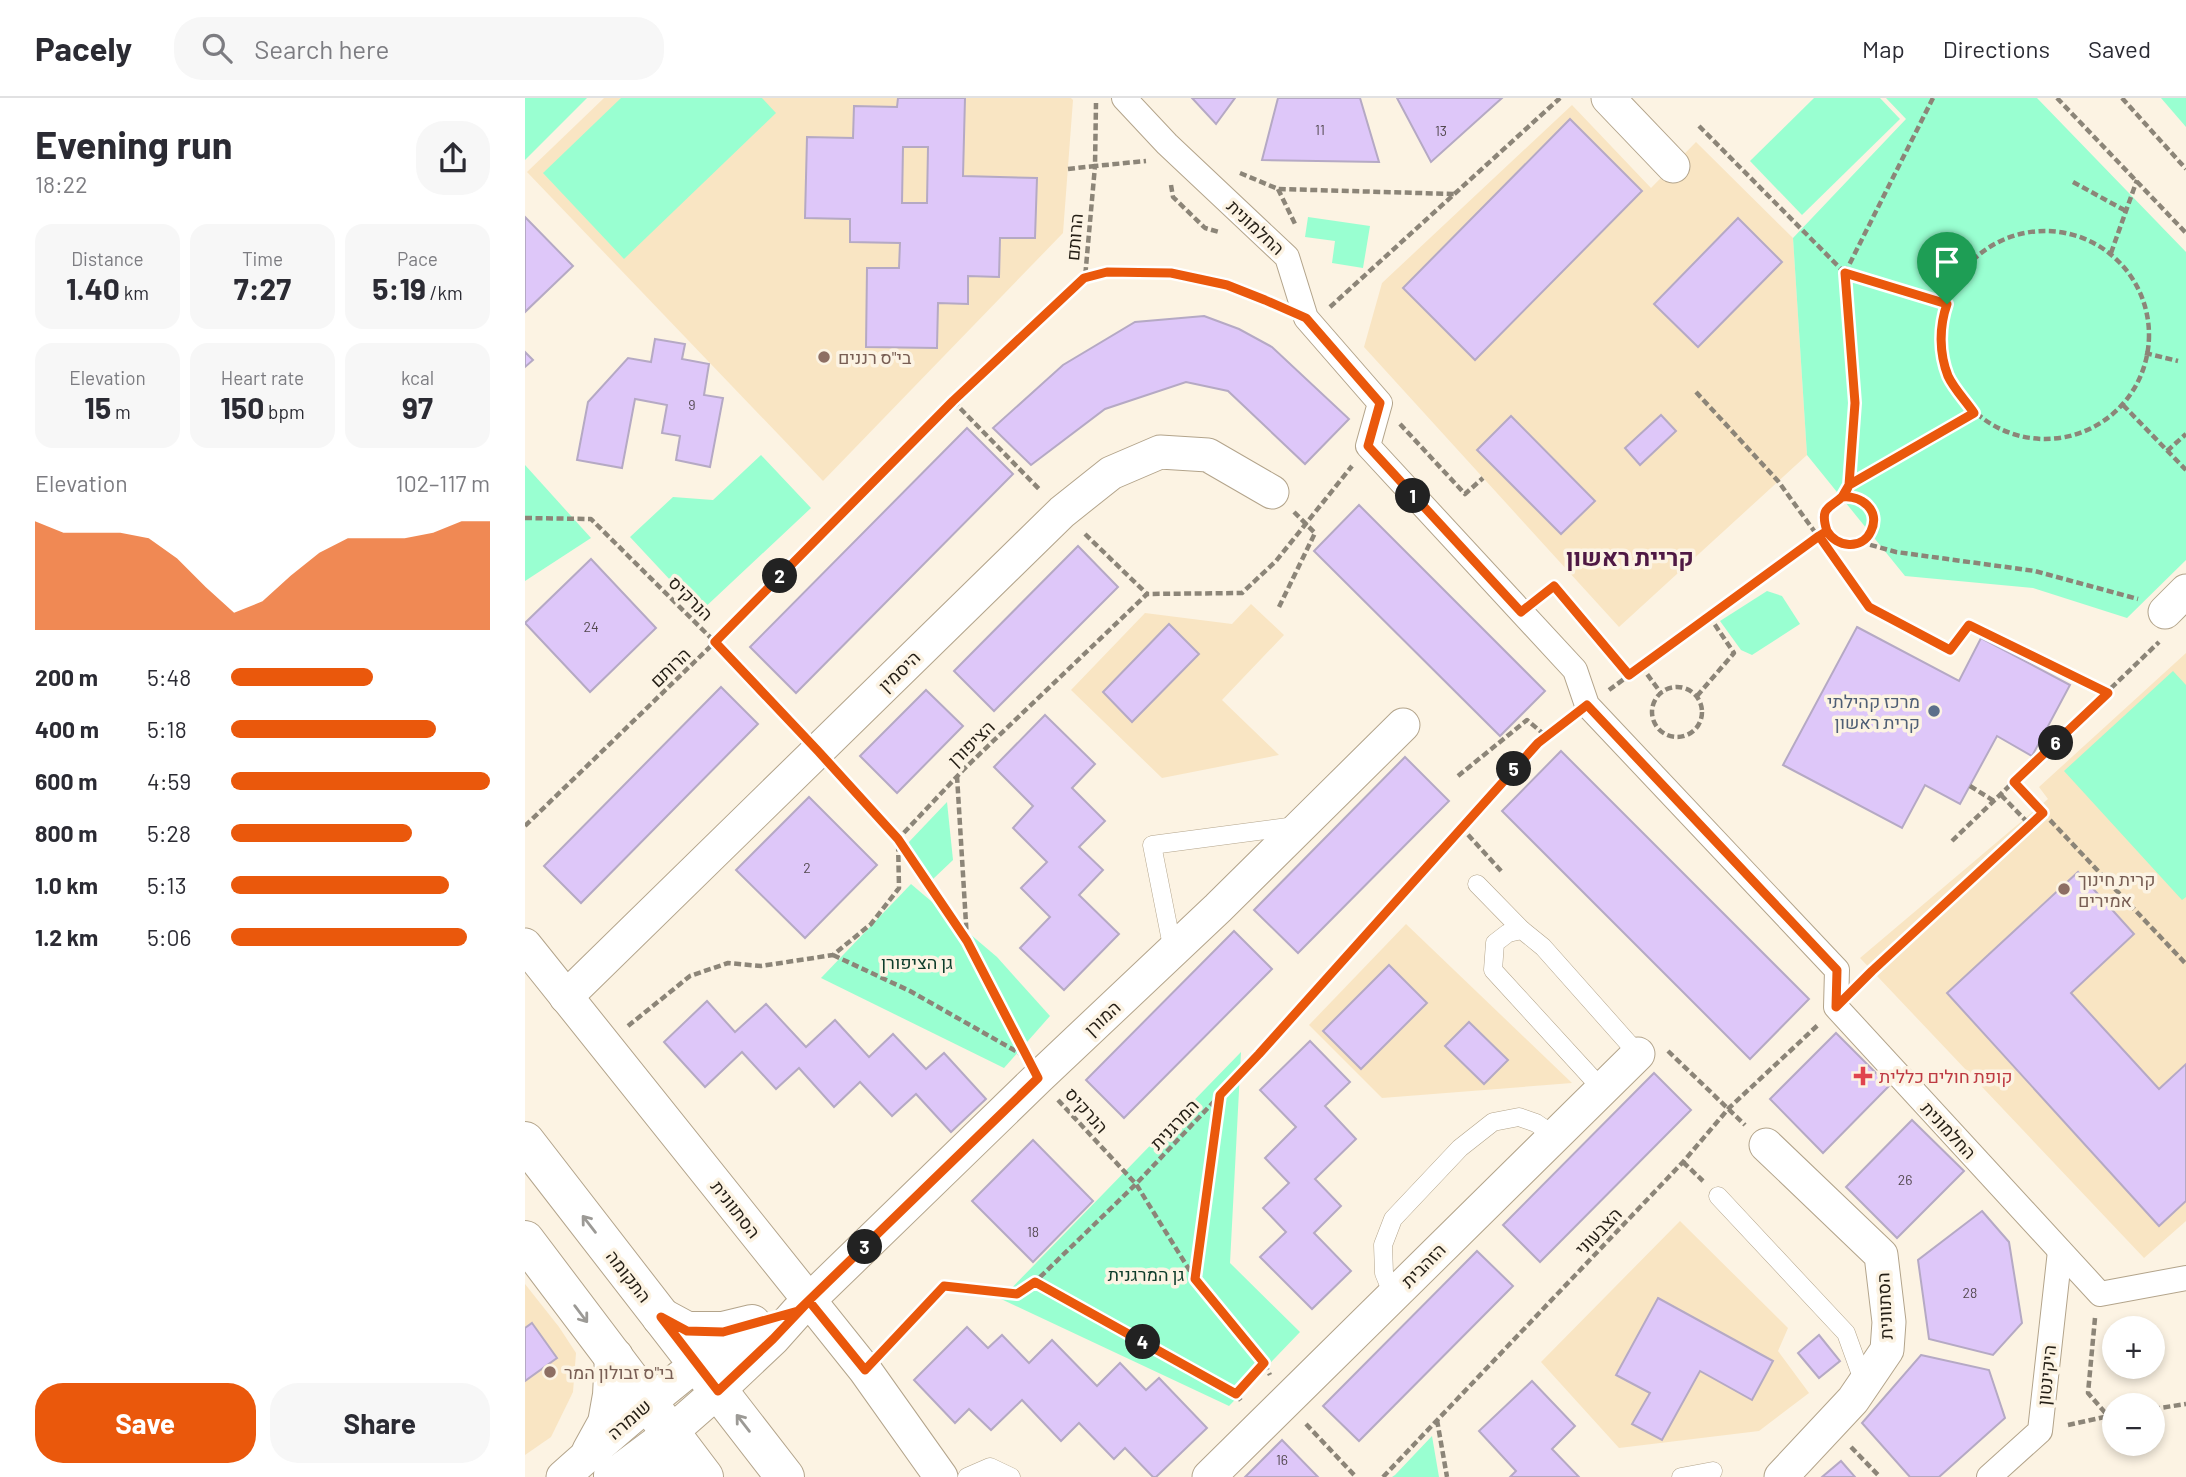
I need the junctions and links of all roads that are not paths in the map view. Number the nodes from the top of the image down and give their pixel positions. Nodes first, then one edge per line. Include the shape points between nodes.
1 (1124, 98) edge
2 (1608, 98) edge
3 (1673, 166) dead end
4 (1272, 492) dead end
5 (1403, 725) dead end
6 (1302, 825) junction
7 (1477, 884) dead end
8 (1522, 930) junction
9 (525, 945) edge
10 (1173, 951) junction
11 (566, 997) junction
12 (1638, 1054) joint
13 (1602, 1089) junction
14 (1555, 1136) junction
15 (525, 1141) edge
16 (1766, 1145) dead end
17 (1719, 1196) dead end
18 (525, 1240) edge
19 (2060, 1251) junction
20 (2186, 1278) edge
21 (1393, 1295) junction
22 (803, 1306) junction
23 (661, 1317) junction
24 (752, 1324) junction
25 (614, 1357) junction
26 (707, 1377) junction
27 (1864, 1383) junction
28 (647, 1403) junction
29 (670, 1433) junction
30 (594, 1470) edge
31 (1713, 1471) dead end
32 (687, 1477) edge
33 (704, 1477) edge
34 (785, 1477) edge
35 (941, 1477) edge
36 (967, 1477) edge
37 (1011, 1477) edge
38 (1209, 1477) edge
39 (1682, 1477) edge
40 (1781, 1477) edge
41 (1989, 1477) edge

1 - 19 street, החלמונית via 1287,257 1306,318 1380,403 1368,446 1575,670 1587,705 1837,970 1836,1007
2 - 3 street
4 - 11 street, היסמין via 1208,454 1160,452 1111,473 1062,512
5 - 6 street, המורן
6 - 10 street, המורן
6 - 10 lane via 1152,845
7 - 8 lane
8 - 12 lane via 1543,947
8 - 13 lane via 1495,943 1493,970
9 - 11 street, הסתוונית
10 - 22 street, המורן via 1034,1068
11 - 22 street, הסתוונית via 654,1105
12 - 13 street, הזהבית
13 - 14 street, הזהבית
14 - 21 street, הזהבית
14 - 21 lane via 1519,1116 1493,1122 1460,1148 1393,1219 1383,1245 1384,1273
23 -> 15 street, התקומה
16 - 27 street, הסתוונית via 1881,1255 1889,1322 1887,1350
17 - 27 lane via 1846,1333
18 -> 25 street
19 - 20 street, החלמונית via 2100,1294
19 - 41 street, היקינטון via 2040,1431
21 - 38 street, הזהבית
22 - 24 street, המורן
22 - 26 street, המורן via 773,1339
22 - 35 street, הסתוונית via 865,1370
23 - 24 street via 687,1331 723,1332
23 - 26 street, התקומה
24 - 26 street, המורן
25 - 28 street
25 - 30 street via 612,1395
26 - 28 street, שומרה
26 - 29 street, שומרה
34 -> 26 street, התקומה
27 - 40 street, הסתוונית
28 - 29 street
28 - 30 street, שומרה
29 - 30 street, שומרה
29 - 33 street
30 - 32 street
31 - 39 lane
36 - 37 lane via 990,1467

